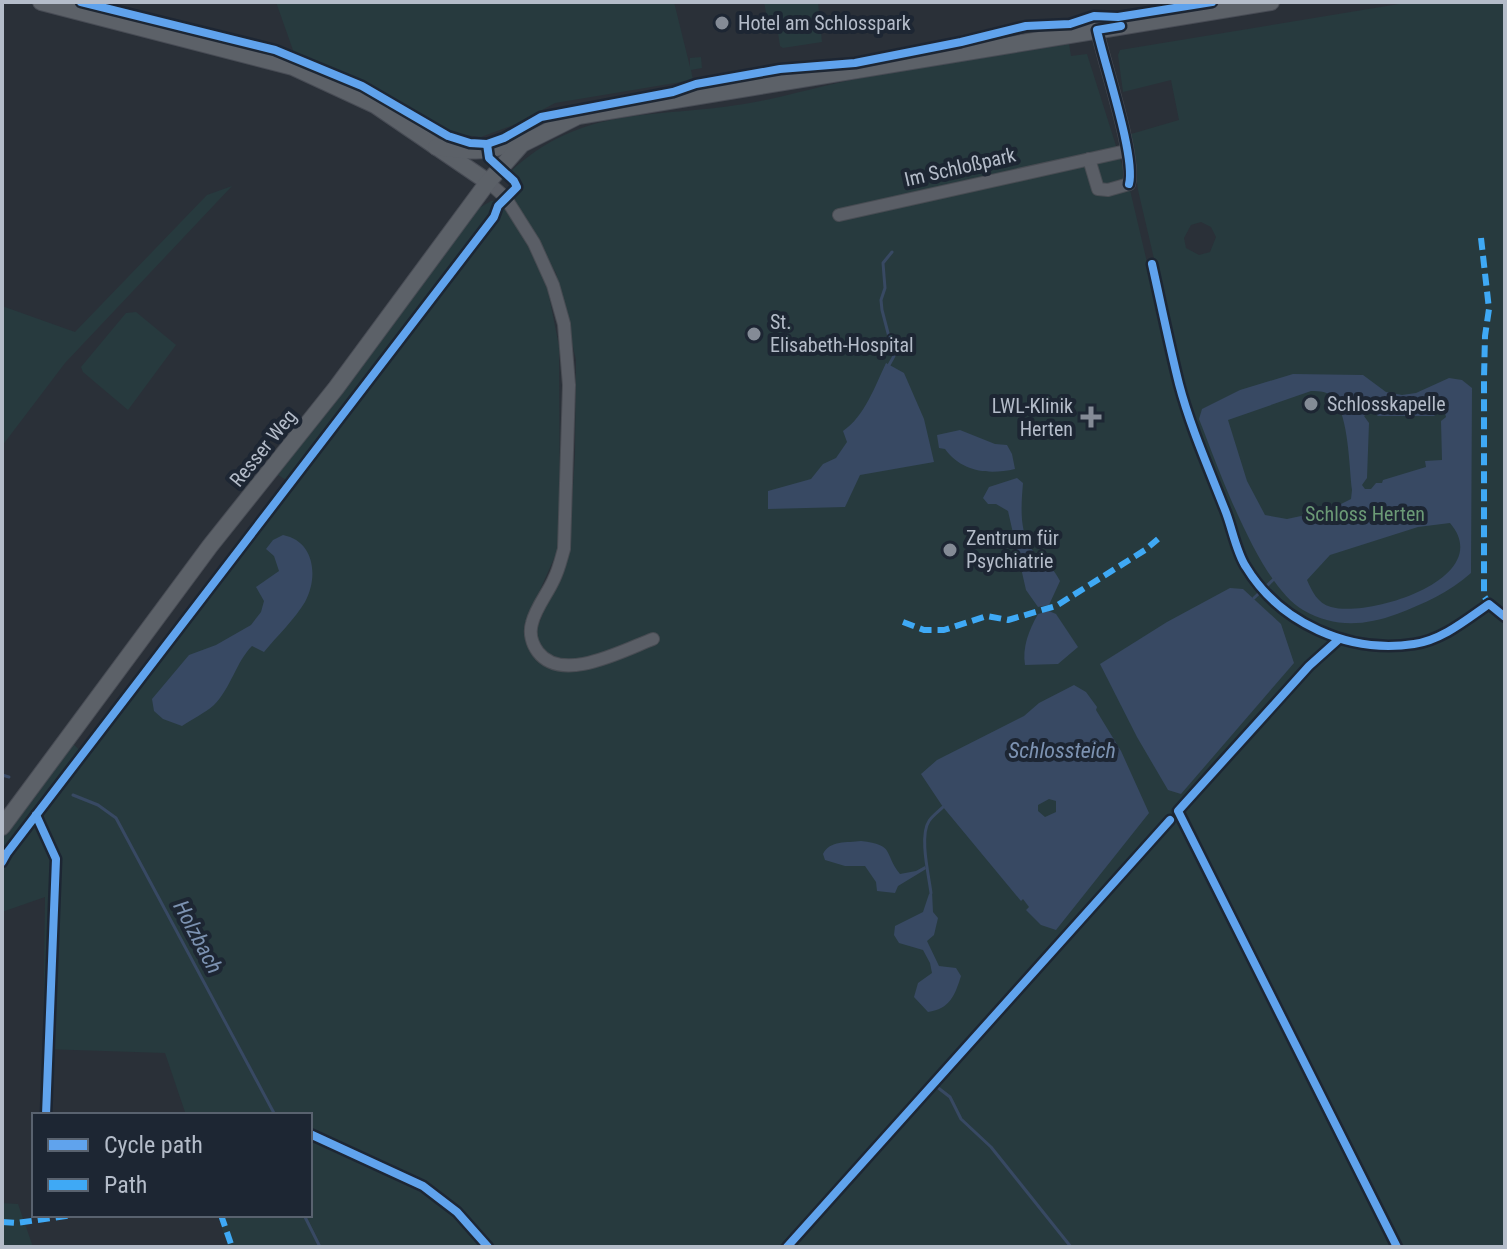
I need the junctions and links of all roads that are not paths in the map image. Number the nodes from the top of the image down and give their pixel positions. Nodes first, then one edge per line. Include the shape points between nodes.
1 (41, 2) edge
2 (1271, 2) edge
3 (1097, 30) junction
4 (576, 117) junction
5 (436, 147) junction
6 (1126, 151) junction
7 (1089, 159) junction
8 (488, 182) junction
9 (839, 215) dead end
10 (653, 639) dead end
11 (2, 827) edge

1 - 5 main road via 293,67 375,105
2 - 3 main road, Resser Weg
3 - 4 main road, Resser Weg
3 - 6 street
4 - 5 main road, Resser Weg via 551,120 488,151
4 - 8 main road, Resser Weg via 522,144
5 - 8 main road
6 - 7 street, Im Schloßpark
6 - 7 street via 1131,179 1120,188 1098,189
7 - 9 street, Im Schloßpark
8 - 10 street via 507,200 544,263 559,304 568,360 564,549 532,622 534,645 545,660 572,666
8 - 11 main road, Resser Weg

